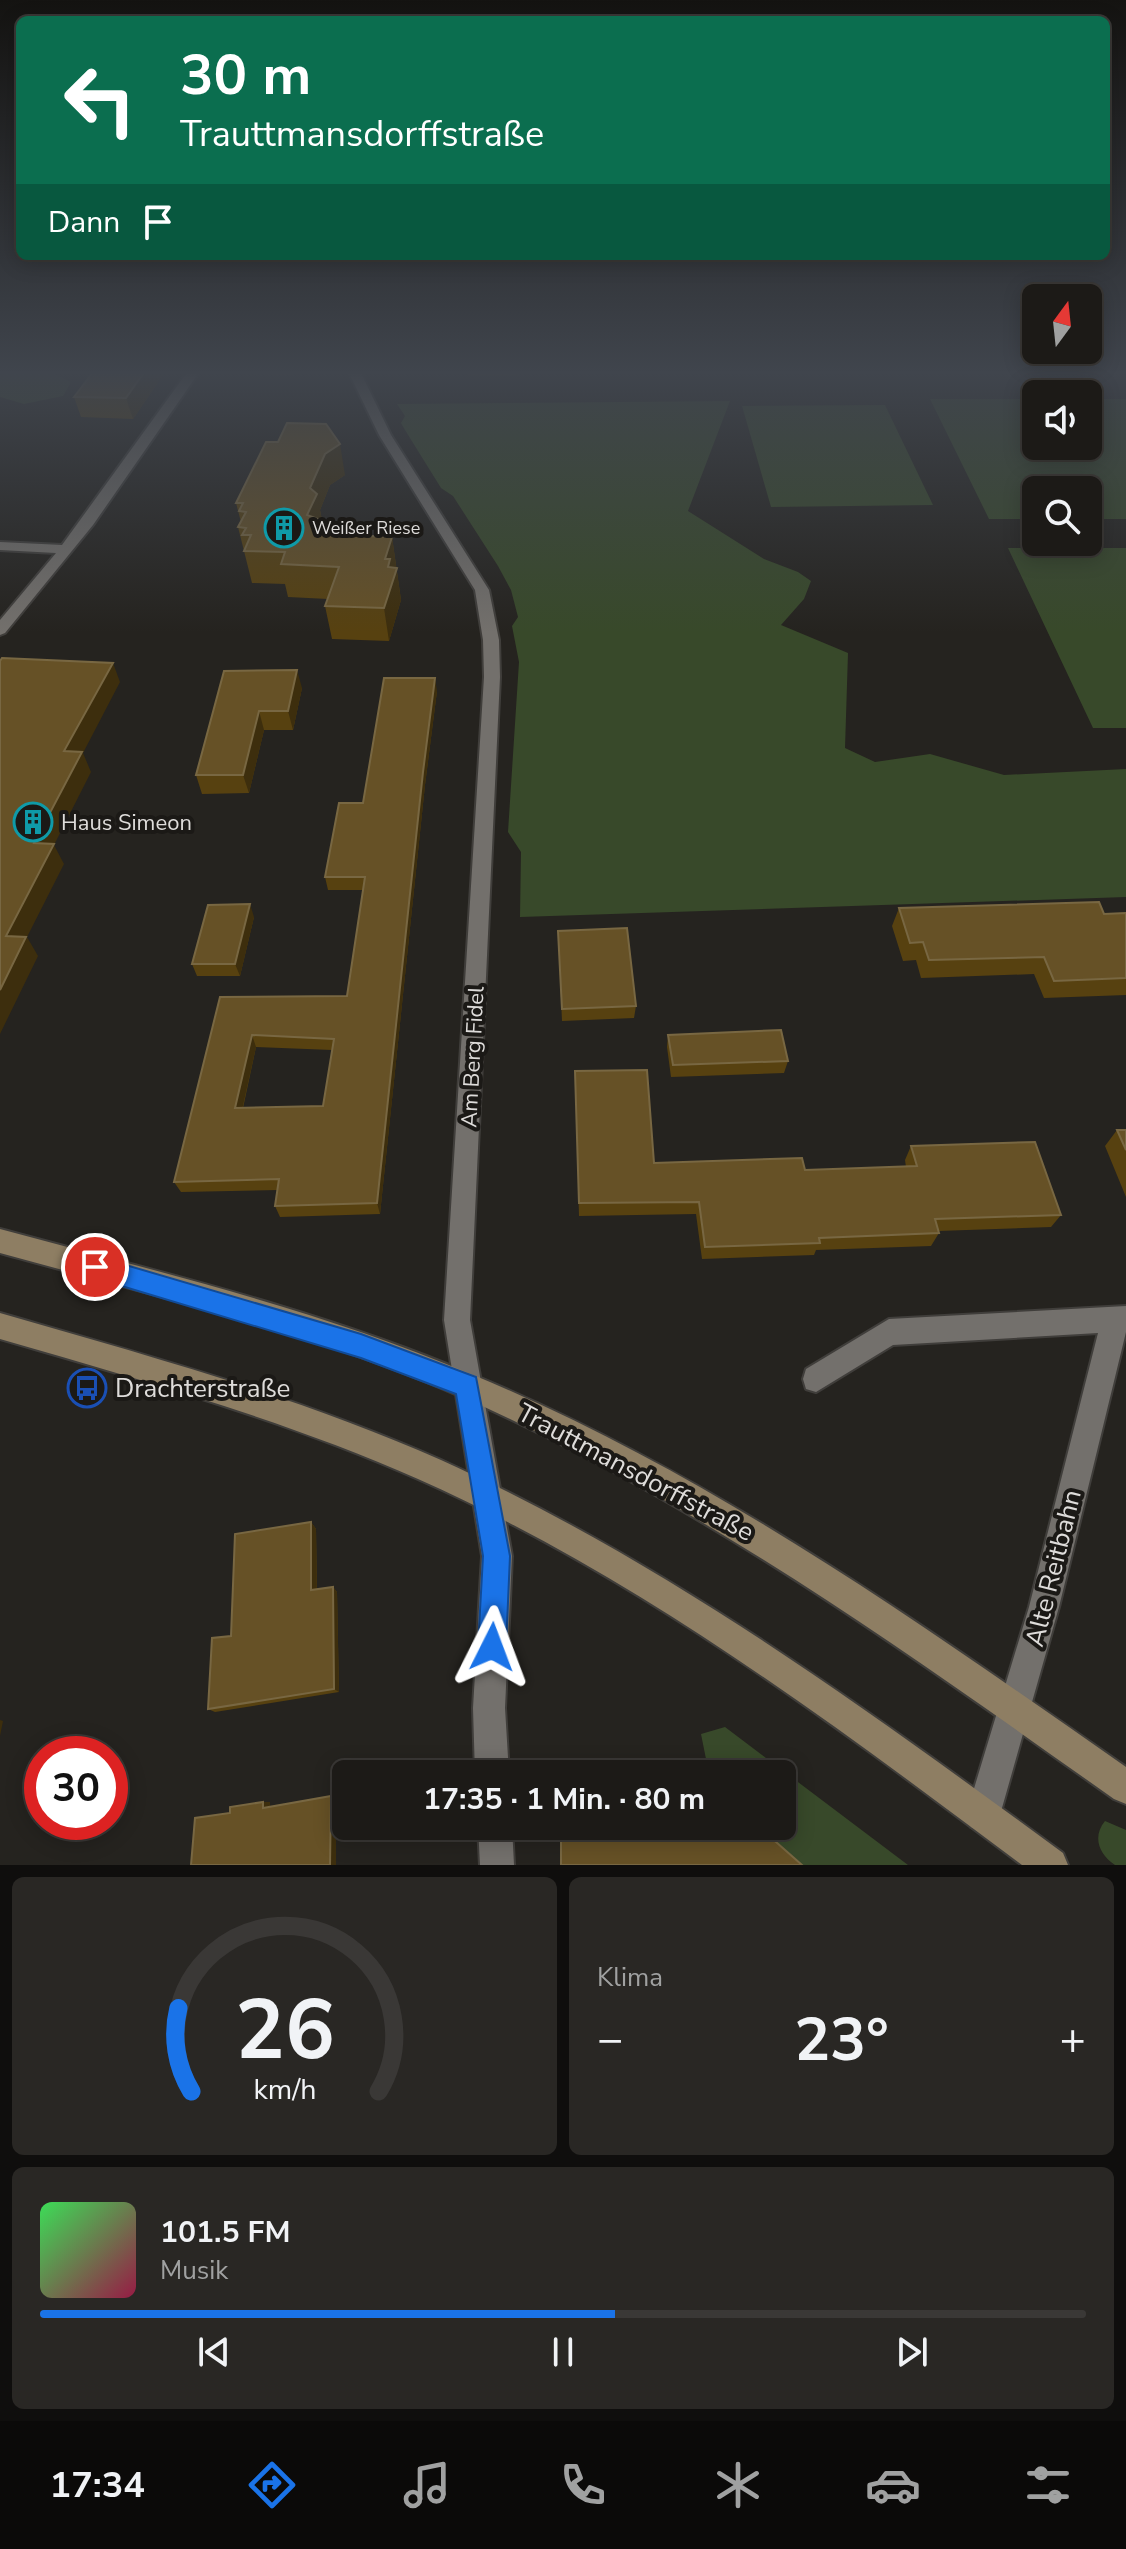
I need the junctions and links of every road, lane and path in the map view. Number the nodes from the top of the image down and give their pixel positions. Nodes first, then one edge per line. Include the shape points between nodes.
1 (133, 458) edge
2 (399, 458) edge
3 (0, 546) edge
4 (66, 549) junction
5 (0, 630) edge
6 (0, 1241) edge
7 (1120, 1319) edge
8 (0, 1326) edge
9 (816, 1379) dead end
10 (467, 1385) junction
11 (486, 1497) junction
12 (1015, 1709) junction
13 (491, 1760) edge
14 (1126, 1787) edge
15 (983, 1815) junction
16 (496, 1840) edge
17 (497, 1865) edge
18 (1051, 1865) edge

1 - 4 street
2 - 10 street, Am Berg Fidel via 482,590 491,640 457,1320
3 - 4 street
4 - 5 street
6 - 10 street, Trauttmansdorffstraße via 361,1346
7 - 9 street, Alte Reitbahn via 889,1332
7 - 12 street, Alte Reitbahn
8 - 11 street via 299,1418 378,1447
10 - 11 street, Am Berg Fidel
10 - 12 street, Trauttmansdorffstraße via 614,1455 731,1519
11 - 13 street, Am Berg Fidel via 497,1556
11 - 15 street via 695,1614 829,1702
12 - 14 street, Trauttmansdorffstraße
12 - 15 street, Alte Reitbahn
15 - 18 street
16 - 17 street

